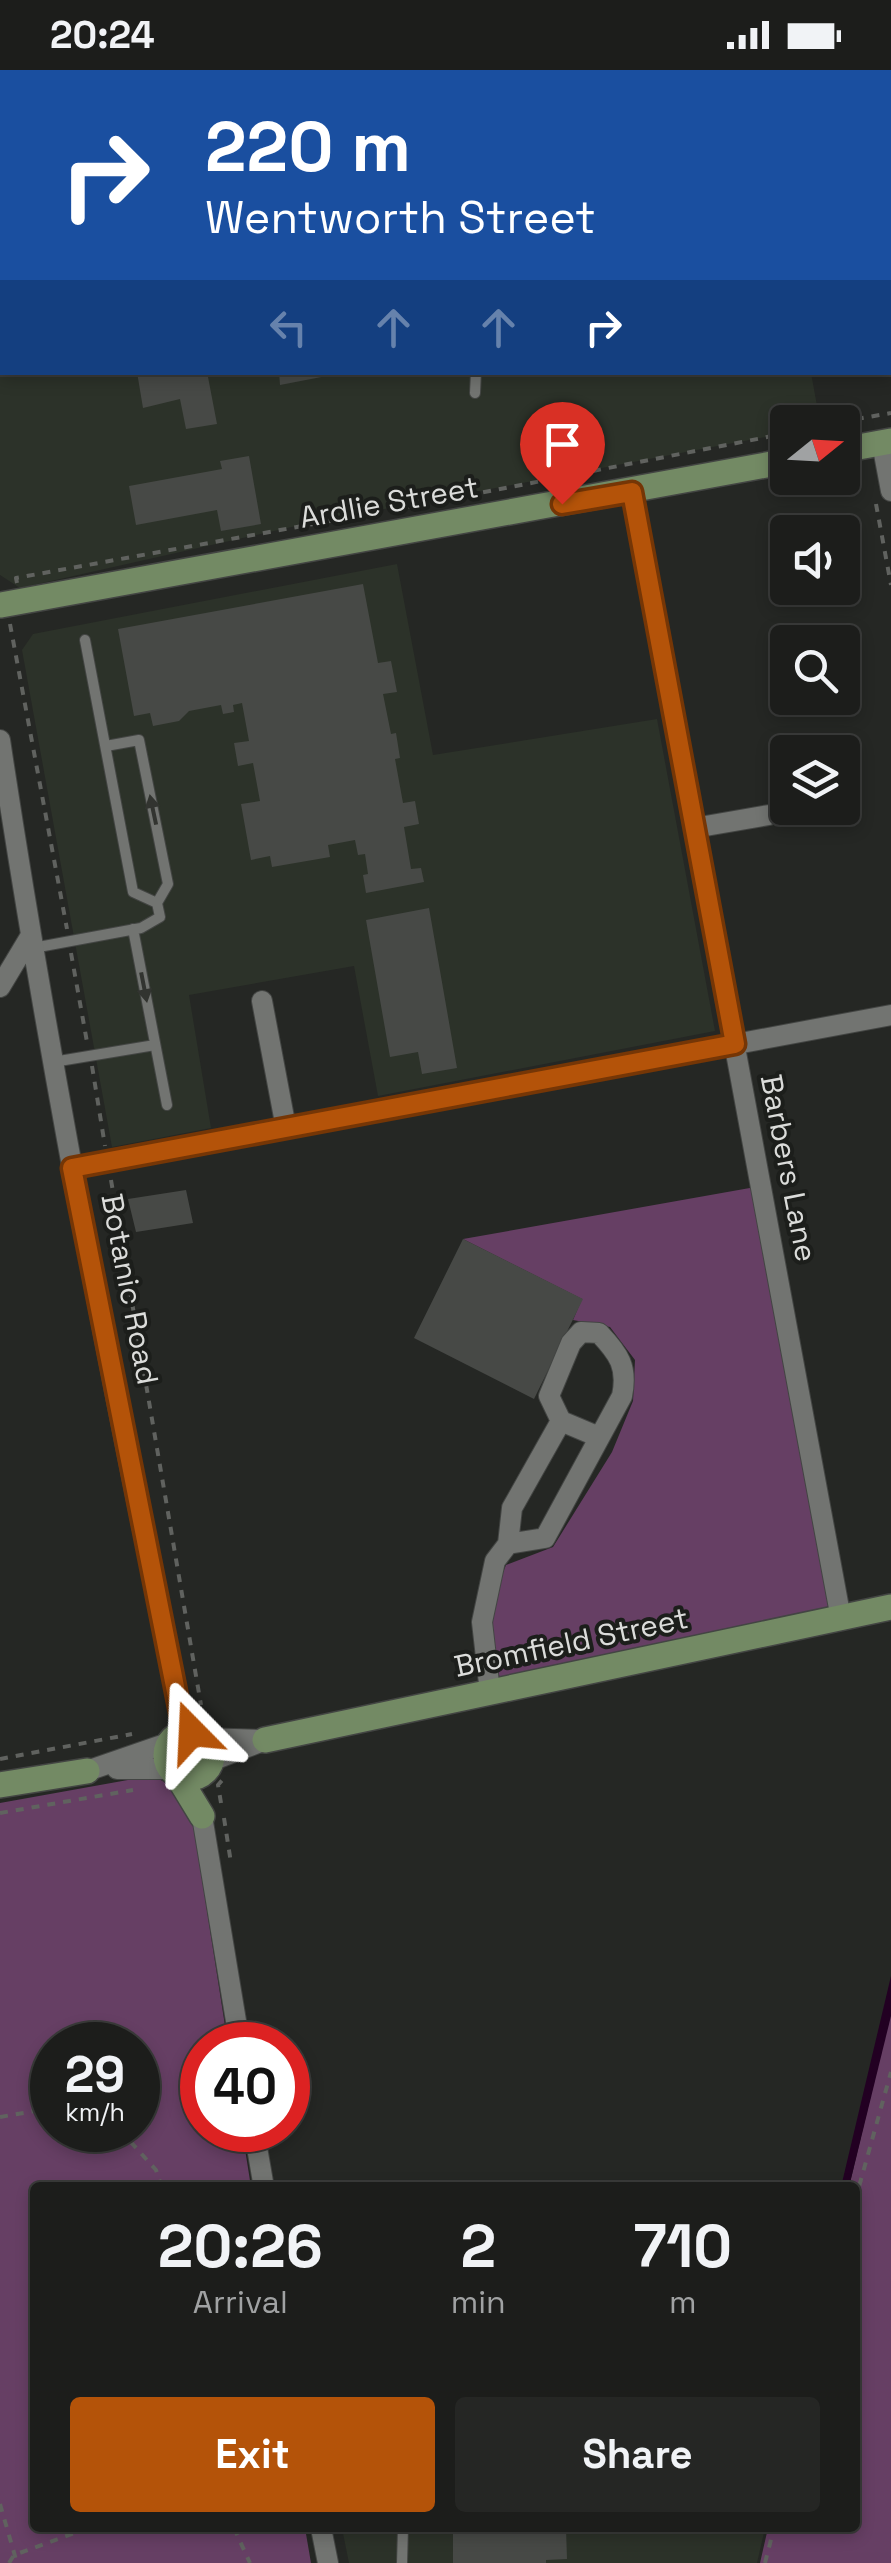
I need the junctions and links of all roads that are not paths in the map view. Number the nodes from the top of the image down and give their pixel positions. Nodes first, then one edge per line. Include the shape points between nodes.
1 (476, 375) edge
2 (475, 393) dead end
3 (886, 442) edge
4 (860, 447) edge
5 (770, 465) edge
6 (882, 490) edge
7 (632, 492) junction
8 (6, 604) edge
9 (85, 640) dead end
10 (0, 740) edge
11 (106, 746) junction
12 (769, 815) dead end
13 (694, 828) junction
14 (157, 903) junction
15 (133, 929) junction
16 (31, 943) junction
17 (0, 988) edge
18 (262, 1001) dead end
19 (891, 1015) edge
20 (735, 1044) junction
21 (155, 1045) junction
22 (53, 1062) junction
23 (167, 1105) dead end
24 (286, 1128) junction
25 (72, 1168) junction
26 (561, 1422) junction
27 (600, 1437) junction
28 (508, 1544) junction
29 (891, 1608) edge
30 (842, 1619) junction
31 (490, 1692) junction
32 (265, 1740) joint
33 (188, 1756) junction
34 (87, 1771) joint
35 (0, 1786) edge
36 (202, 1816) joint
37 (236, 2022) edge
38 (258, 2152) edge
39 (263, 2182) edge
40 (323, 2532) edge
41 (404, 2532) edge
42 (328, 2563) edge
43 (402, 2563) edge

1 - 2 lane
3 - 4 street
3 - 6 street
5 - 7 street, Ardlie Street
7 - 8 street, Ardlie Street
7 - 13 street, Barbers Lane
9 - 11 lane
10 - 16 street, Botanic Road
11 - 14 lane via 133,892
14 -> 11 lane via 168,884 139,740
12 - 13 street
13 - 20 street, Barbers Lane
14 - 15 lane via 160,917
15 - 16 lane
15 -> 21 lane
16 - 17 street
16 - 22 street, Botanic Road
18 - 24 street
19 - 20 street
20 - 24 street
20 - 30 street, Barbers Lane
21 - 22 lane
21 - 23 lane
22 - 25 street, Botanic Road
24 - 25 street
25 - 33 street, Botanic Road
26 - 27 street
26 - 27 street via 549,1396 572,1343 581,1332 599,1333 626,1374
26 - 28 street via 512,1508
27 - 28 street via 545,1538
28 - 31 street via 495,1561 482,1622
29 - 30 street, Bromfield Street
30 - 31 street, Bromfield Street
31 - 32 street, Bromfield Street
32 - 33 street, Bromfield Street
33 - 34 street, Bromfield Street
33 - 36 street, Botanic Road
34 - 35 street, Bromfield Street
36 - 37 street, Botanic Road
38 - 39 street
40 - 42 street
41 - 43 lane

